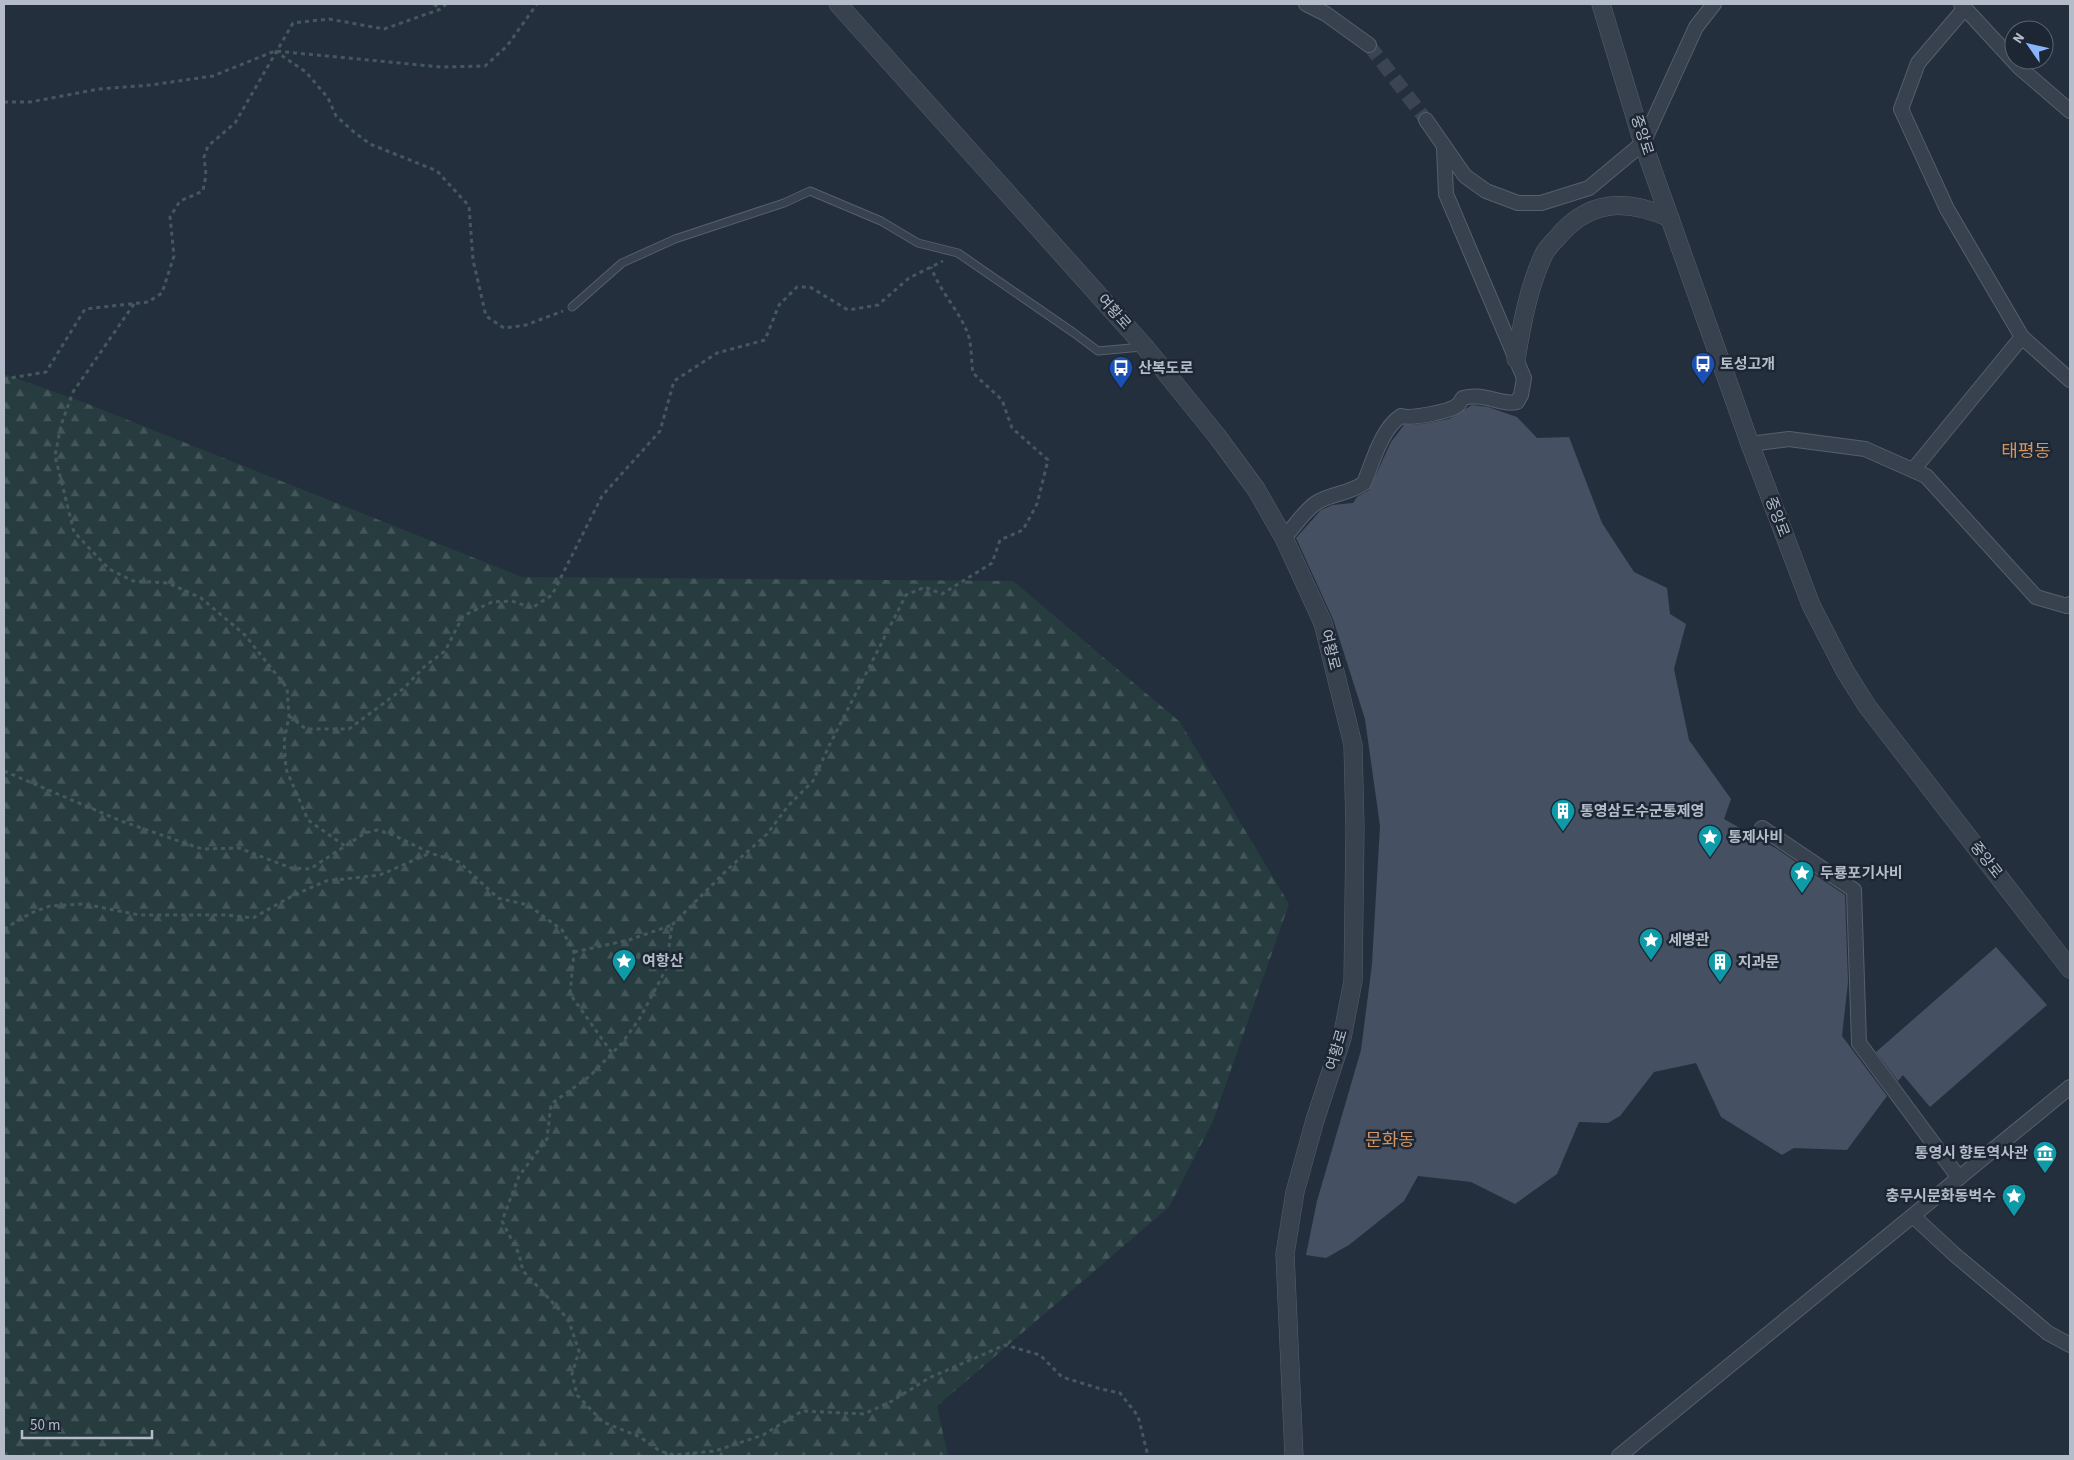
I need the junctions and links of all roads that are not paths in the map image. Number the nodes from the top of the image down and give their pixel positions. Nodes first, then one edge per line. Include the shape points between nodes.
1 (838, 4) edge
2 (1306, 4) edge
3 (1601, 4) edge
4 (1714, 4) edge
5 (1963, 6) edge
6 (1369, 45) tunnel mouth
7 (2070, 111) edge
8 (1426, 120) tunnel mouth
9 (1644, 142) junction
10 (1444, 148) junction
11 (1670, 218) junction
12 (572, 307) road end
13 (2022, 337) junction
14 (1145, 347) junction
15 (1516, 359) junction
16 (2070, 380) edge
17 (1750, 444) junction
18 (1912, 470) junction
19 (1284, 538) junction
20 (2070, 604) edge
21 (1762, 828) dead end
22 (2070, 969) edge
23 (2070, 1087) edge
24 (1959, 1178) junction
25 (1913, 1216) junction
26 (2070, 1345) edge
27 (1294, 1456) edge
28 (1619, 1456) edge

1 - 14 street, 여황로
2 - 6 street via 1326,14
3 - 9 street, 중앙로
4 - 9 street via 1696,27
5 - 7 street via 2020,68
5 - 13 street via 1918,64 1901,109 1947,209
8 - 10 street
9 - 10 street via 1589,188 1541,203 1518,203 1486,191 1465,176
9 - 11 street, 중앙로
10 - 15 street via 1446,194
11 - 15 street via 1653,210 1621,204 1591,209 1565,229 1544,254 1531,286
11 - 17 street, 중앙로
12 - 14 lane via 622,263 675,240 784,204 810,190 881,221 918,243 958,253 1098,352
13 - 16 street
13 - 18 street
14 - 19 street, 여황로 via 1256,488
15 - 19 street via 1524,378 1517,402 1476,394 1445,410 1409,418 1401,416 1387,430 1364,483 1357,489 1332,495 1315,504
17 - 18 street via 1789,439 1865,449
17 - 22 street, 중앙로 via 1811,606 1845,671 1884,729
18 - 20 street via 1926,476 2036,597 2067,606
19 - 27 street, 여황로 via 1323,624 1351,736 1355,828 1353,981 1342,1038 1295,1192 1285,1254
21 - 24 street via 1854,890 1859,1043
23 - 24 street
24 - 25 street
25 - 26 street via 2048,1333
25 - 28 street

